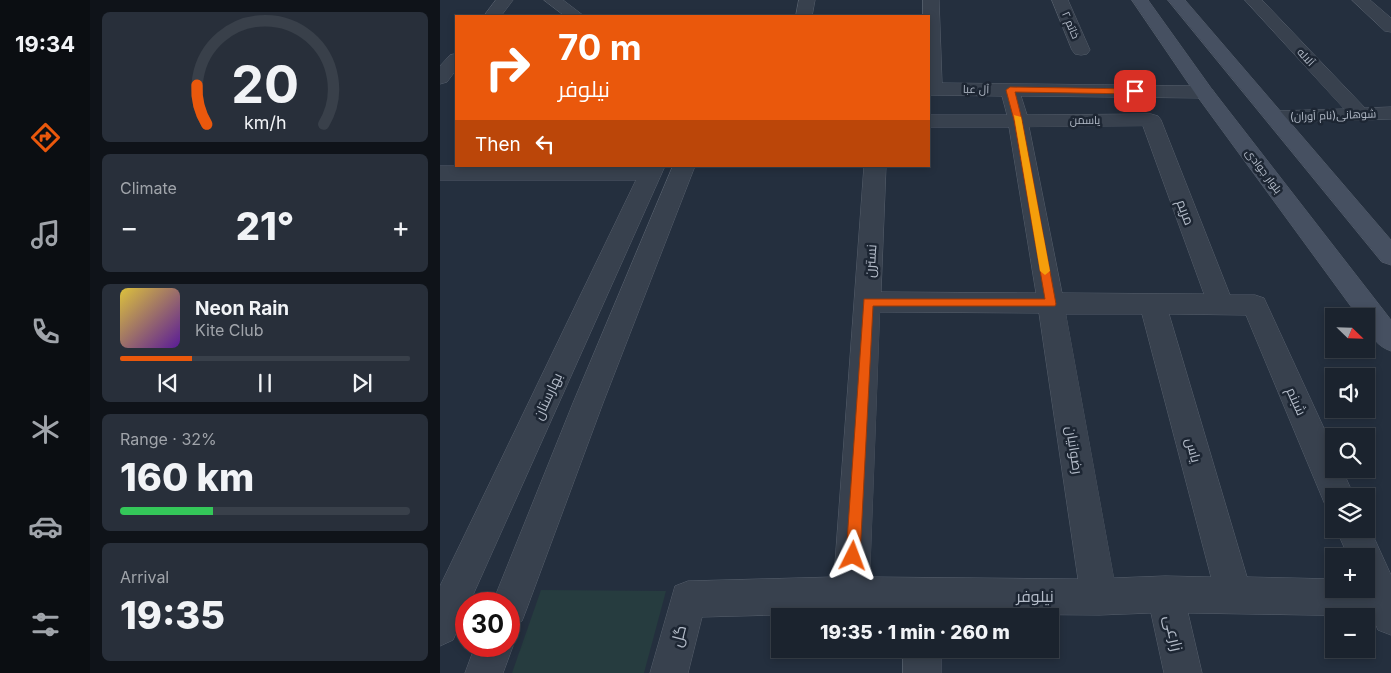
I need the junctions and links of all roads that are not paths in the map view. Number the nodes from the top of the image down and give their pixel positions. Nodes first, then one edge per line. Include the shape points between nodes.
1 (505, 0) edge
2 (552, 0) edge
3 (807, 0) edge
4 (931, 0) edge
5 (1060, 0) edge
6 (1140, 0) edge
7 (1176, 0) edge
8 (1253, 0) edge
9 (1360, 0) edge
10 (493, 15) edge
11 (574, 15) edge
12 (804, 15) edge
13 (1391, 27) edge
14 (1081, 50) dead end
15 (455, 60) edge
16 (440, 78) edge
17 (931, 89) edge
18 (1010, 90) junction
19 (1204, 92) junction
20 (1391, 113) edge
21 (1360, 114) junction
22 (1275, 117) junction
23 (1018, 120) junction
24 (1151, 120) joint
25 (930, 121) edge
26 (684, 167) edge
27 (875, 167) edge
28 (524, 170) edge
29 (652, 170) edge
30 (440, 173) edge
31 (1391, 256) edge
32 (867, 302) junction
33 (1051, 304) junction
34 (1154, 304) junction
35 (1221, 305) junction
36 (1391, 340) edge
37 (1335, 488) edge
38 (1375, 581) edge
39 (515, 592) edge
40 (1165, 594) junction
41 (851, 595) junction
42 (1234, 595) junction
43 (1099, 597) junction
44 (688, 599) joint
45 (922, 606) edge
46 (1387, 608) edge
47 (448, 614) edge
48 (490, 657) edge
49 (922, 658) edge
50 (484, 673) edge
51 (668, 673) edge
52 (922, 673) edge
53 (1183, 673) edge

1 - 10 street
2 - 11 street
3 - 12 street
4 - 17 street
5 - 14 street, خاتم ۲
6 - 19 street, بلوار جوادی
7 - 22 street
8 - 21 street, آلاله
9 - 13 street
15 - 16 street
17 - 18 street, آل عبا
18 - 19 street, آل عبا
18 - 23 street, رضوانیان
19 - 36 street, بلوار جوادی
20 - 21 street, شوهانی(نام آوران)
21 - 22 street, شوهانی(نام آوران)
22 - 31 street
23 - 24 street, یاسمن
23 - 25 street, یاسمن
23 - 33 street, رضوانیان
24 - 35 street, مریم
26 - 39 street
27 - 32 street, نسترن
28 - 29 street
28 - 30 street
29 - 47 street, بهارستان
32 - 33 street
32 - 41 street, نسترن
33 - 34 street
33 - 43 street, رضوانیان
34 - 35 street
34 - 42 street, یاس
35 - 37 street, شبنم via 1255,305
38 - 46 street
40 - 42 street, نیلوفر
40 - 43 street, نیلوفر
40 - 53 street, زارعی
41 - 44 street, نیلوفر
41 - 45 street, نیلوفر
42 - 46 street, نیلوفر
43 - 45 street, نیلوفر
44 - 51 street, گل
48 - 50 street
49 - 52 street

